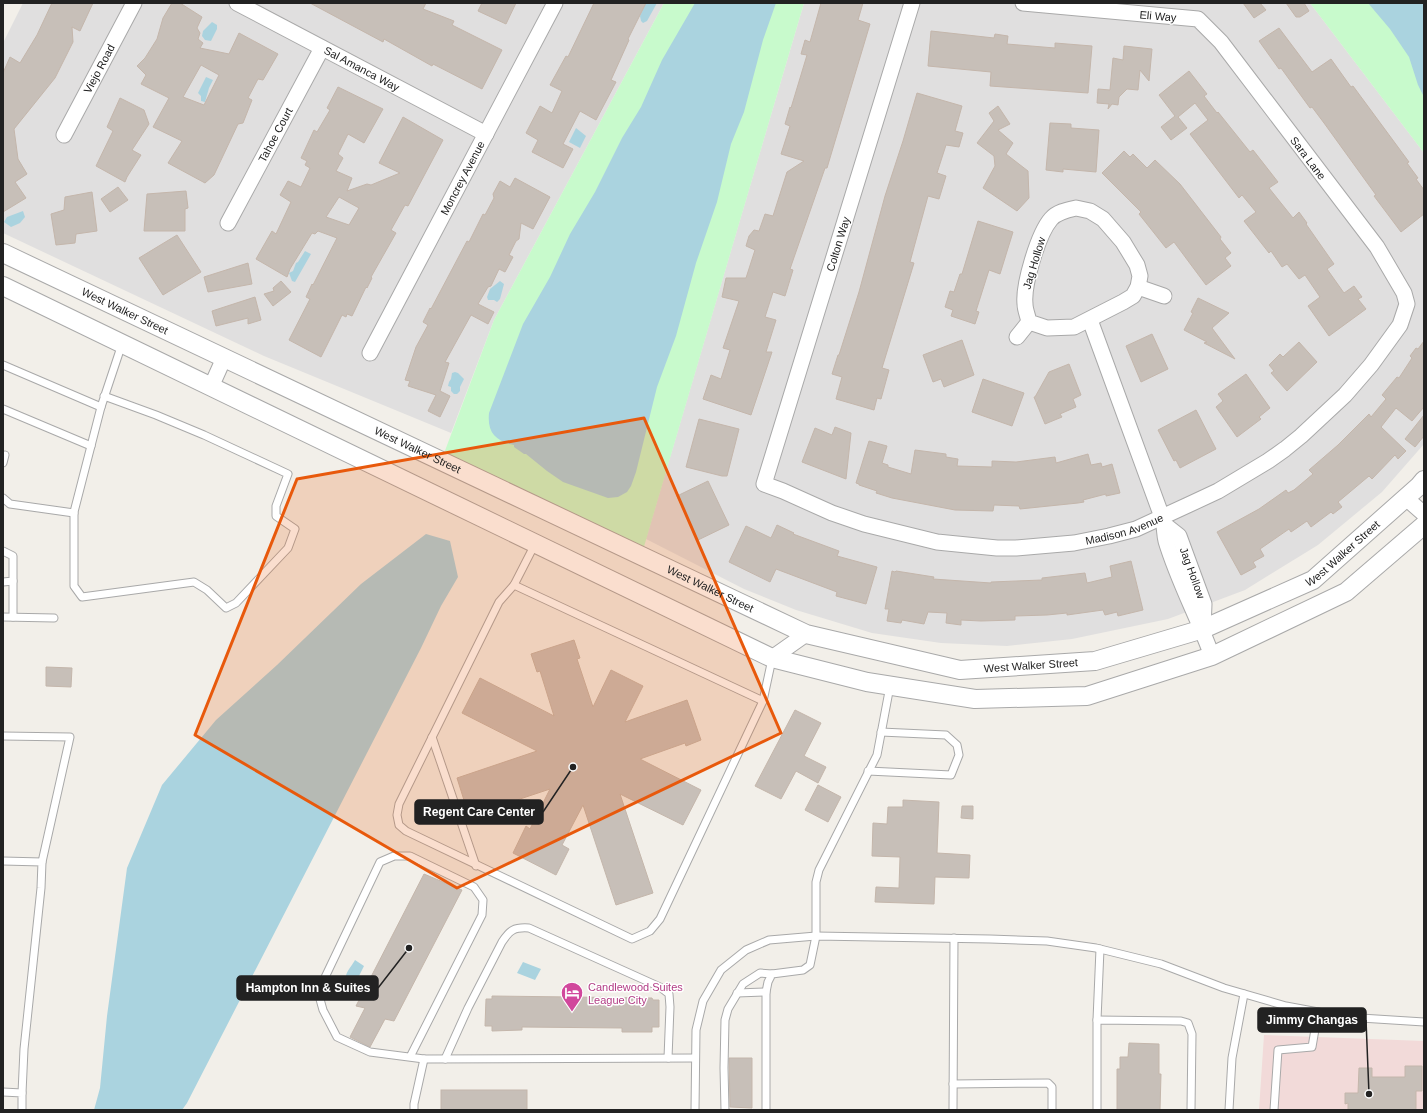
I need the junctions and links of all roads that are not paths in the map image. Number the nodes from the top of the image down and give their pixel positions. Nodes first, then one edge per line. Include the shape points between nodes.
1 (134, 3) edge
2 (237, 3) edge
3 (556, 3) edge
4 (912, 3) edge
5 (1023, 3) edge
6 (1198, 19) joint
7 (322, 48) junction
8 (486, 134) junction
9 (64, 135) dead end
10 (228, 223) dead end
11 (3, 253) edge
12 (3, 286) edge
13 (1138, 287) junction
14 (1164, 296) dead end
15 (1408, 304) joint
16 (1090, 320) junction
17 (1029, 322) junction
18 (1017, 337) dead end
19 (122, 344) junction
20 (370, 353) dead end
21 (224, 358) junction
22 (3, 365) edge
23 (211, 387) junction
24 (104, 396) junction
25 (101, 407) junction
26 (3, 409) edge
27 (91, 446) junction
28 (1424, 480) edge
29 (764, 484) joint
30 (3, 498) edge
31 (1406, 498) junction
32 (74, 513) junction
33 (1424, 514) edge
34 (1163, 521) junction
35 (1424, 525) edge
36 (535, 544) junction
37 (3, 550) edge
38 (13, 581) junction
39 (3, 582) edge
40 (514, 586) junction
41 (3, 617) edge
42 (13, 617) junction
43 (54, 618) dead end
44 (1203, 629) junction
45 (806, 634) junction
46 (1212, 656) junction
47 (772, 658) junction
48 (890, 686) junction
49 (763, 701) junction
50 (881, 732) junction
51 (3, 736) edge
52 (432, 737) junction
53 (868, 771) junction
54 (3, 861) edge
55 (42, 862) junction
56 (476, 866) junction
57 (816, 936) junction
58 (954, 938) junction
59 (1100, 949) junction
60 (772, 974) junction
61 (766, 992) junction
62 (737, 993) junction
63 (1244, 994) junction
64 (1318, 1012) junction
65 (1097, 1020) junction
66 (1424, 1022) edge
67 (410, 1057) junction
68 (668, 1058) junction
69 (695, 1058) junction
70 (424, 1059) junction
71 (445, 1059) junction
72 (953, 1084) junction
73 (3, 1092) edge
74 (22, 1092) junction
75 (22, 1110) edge
76 (414, 1110) edge
77 (695, 1110) edge
78 (725, 1110) edge
79 (766, 1110) edge
80 (953, 1110) edge
81 (1052, 1110) edge
82 (1097, 1110) edge
83 (1191, 1110) edge
84 (1229, 1110) edge
85 (1274, 1110) edge

1 - 9 street, Viejo Road
2 - 7 street, Sal Amanca Way
3 - 8 street, Moncrey Avenue
4 - 29 street, Colton Way
5 - 6 street, Eli Way
6 - 15 street, Sara Lane via 1221,42 1370,238 1398,281
7 - 8 street, Sal Amanca Way
7 - 10 street, Tahoe Court
8 - 20 street, Moncrey Avenue
11 - 21 street, West Walker Street
12 - 19 street
13 - 14 street
13 - 16 street via 1133,296
13 - 17 street, Jag Hollow via 1140,276 1137,265 1123,242 1103,219 1090,211 1076,208 1062,211 1051,218 1044,230 1028,276 1025,305
15 - 34 street, Madison Avenue via 1400,325 1363,376 1301,436 1268,461
16 - 17 street via 1074,327 1058,328 1047,328
16 - 34 street, Jag Hollow
17 - 18 street
19 - 23 street
19 - 24 lane
21 - 23 street
21 - 45 street, West Walker Street
22 - 25 lane
23 - 36 street
24 - 25 lane
24 - 32 lane via 156,414 288,474 276,506 276,516 295,529 288,548 236,603 226,608 194,582 82,597 74,586
25 - 27 lane
26 - 27 lane
27 - 32 lane
28 - 31 street, West Walker Street
29 - 34 street, Madison Avenue via 864,524 937,542 996,548 1036,547 1092,540
30 - 32 lane via 10,504
31 - 33 street
31 - 44 street, West Walker Street via 1313,580
34 - 44 street, Jag Hollow via 1165,540
35 - 46 street via 1346,592
36 - 40 lane
36 - 47 street
37 - 38 lane via 13,556
38 - 39 lane
38 - 42 lane
40 - 49 lane
40 - 52 lane via 499,602
41 - 42 lane
42 - 43 lane
44 - 45 street, West Walker Street via 1095,661 960,670
44 - 46 street, Jag Hollow
45 - 47 street
46 - 48 street via 1087,696 975,700
47 - 48 street
47 - 49 lane
48 - 50 lane
49 - 56 lane via 660,919 650,932 632,939
50 - 53 lane via 877,755
50 - 53 lane via 946,735 957,745 959,755 951,775
51 - 55 lane via 70,736
52 - 56 lane
52 - 56 lane via 399,804 399,825 406,831
53 - 57 lane via 819,870 816,882
54 - 55 lane
55 - 74 lane
57 - 58 lane
57 - 60 lane via 810,965 803,970
57 - 69 lane via 769,940 746,950 721,970 703,1000 696,1030
58 - 59 lane via 1047,941
58 - 72 lane
59 - 63 lane via 1161,964
59 - 65 lane
60 - 61 lane
60 - 62 lane via 760,973 743,984
61 - 62 lane
61 - 79 lane
62 - 78 lane via 725,1020
63 - 64 lane
63 - 84 lane via 1232,1058
64 - 66 lane via 1345,1017
64 - 85 lane via 1312,1047 1278,1050
65 - 82 lane
65 - 83 lane via 1188,1023 1192,1034
67 - 67 lane via 370,1052 337,1037 323,1010 318,992 380,862 394,856 410,856 474,887 483,900 482,915
67 - 70 lane
68 - 69 lane
68 - 71 lane
68 - 71 lane via 669,994 660,987 529,928 518,927 508,932 502,942
69 - 77 lane
70 - 71 lane
70 - 76 lane
72 - 80 lane
72 - 81 lane via 1048,1082 1052,1087
73 - 74 lane
74 - 75 lane

